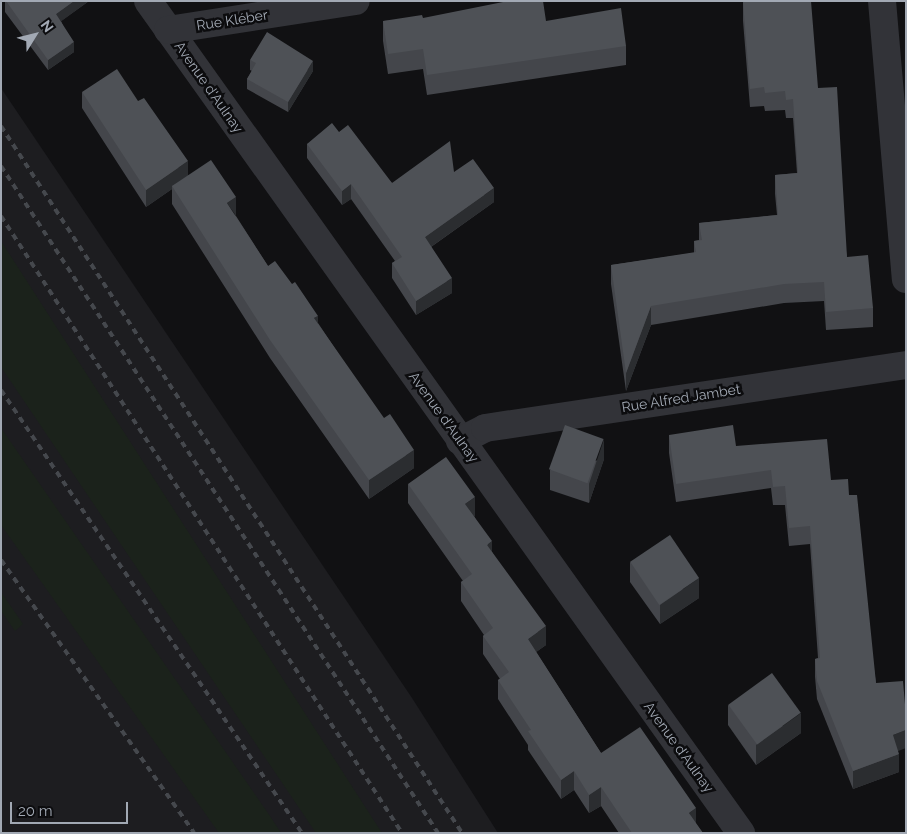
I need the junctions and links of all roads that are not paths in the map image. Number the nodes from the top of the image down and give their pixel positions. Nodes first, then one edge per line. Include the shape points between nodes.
1 (148, 1) edge
2 (356, 1) edge
3 (882, 1) edge
4 (168, 30) junction
5 (906, 279) edge
6 (906, 365) edge
7 (460, 441) junction
8 (741, 833) edge

1 - 4 street, Avenue d'Aulnay
2 - 4 street, Rue Kléber
3 - 5 street
4 - 7 street, Avenue d'Aulnay
6 - 7 street, Rue Alfred Jambet via 485,428
7 - 8 street, Avenue d'Aulnay

